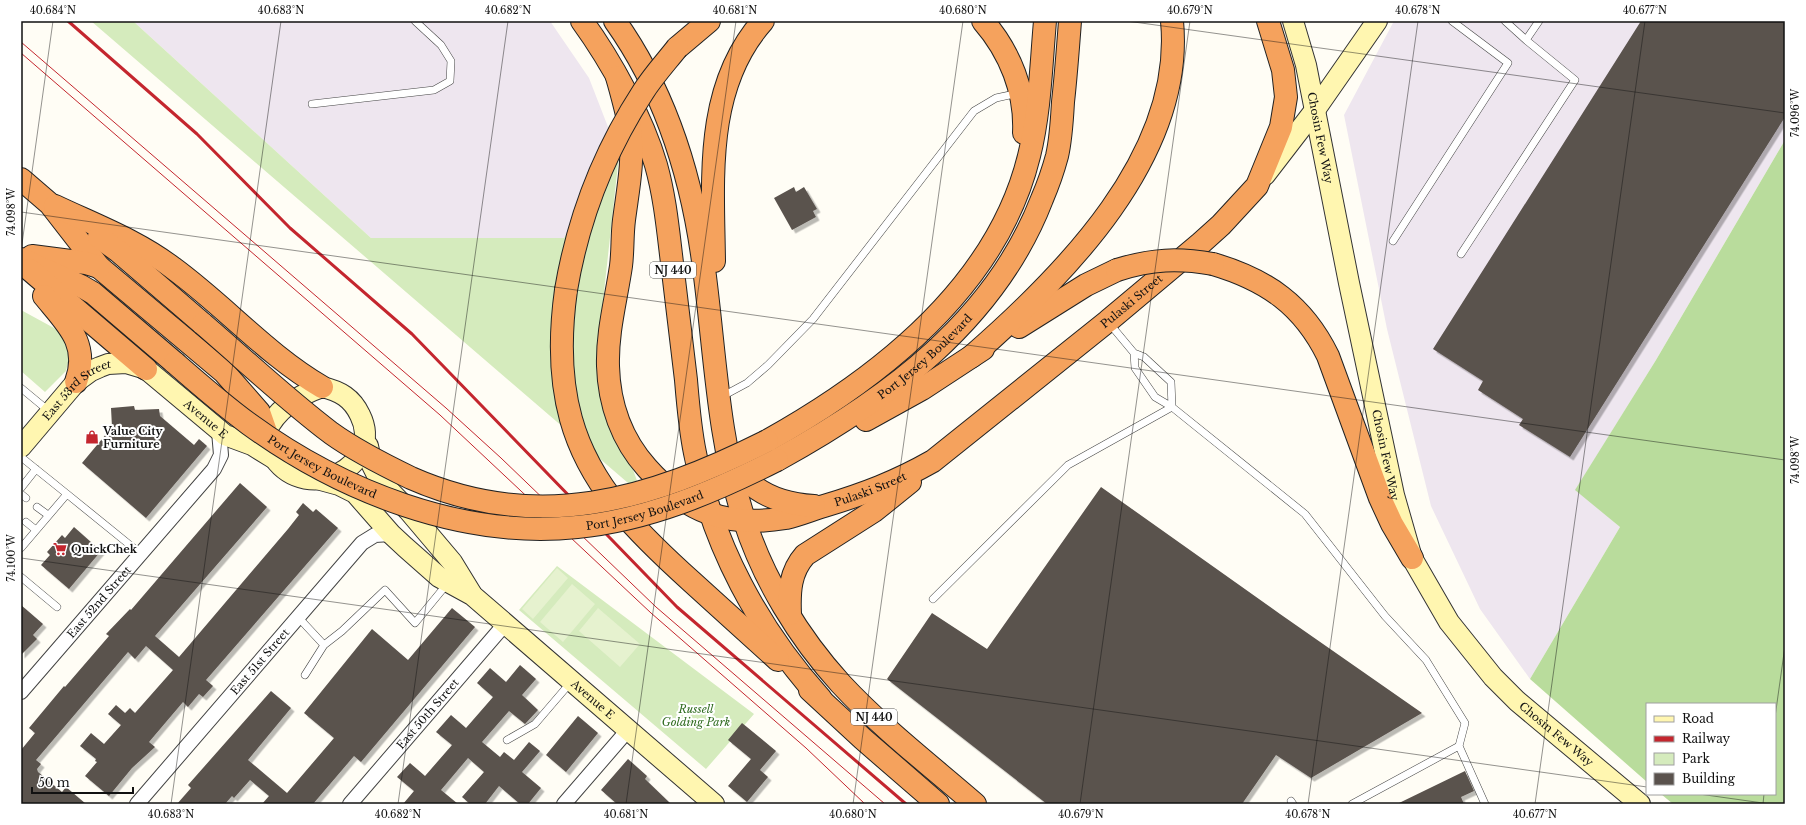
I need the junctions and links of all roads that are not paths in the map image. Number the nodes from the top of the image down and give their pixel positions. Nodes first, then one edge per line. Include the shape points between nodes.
1 (415, 21) edge
2 (582, 21) edge
3 (615, 21) edge
4 (699, 21) edge
5 (709, 21) edge
6 (762, 21) edge
7 (983, 21) edge
8 (1045, 21) edge
9 (1070, 21) edge
10 (1172, 21) edge
11 (1268, 21) edge
12 (1293, 21) edge
13 (1377, 21) edge
14 (1452, 21) edge
15 (1505, 21) edge
16 (1539, 21) edge
17 (1526, 40) junction
18 (677, 48) junction
19 (617, 78) junction
20 (1020, 92) junction
21 (312, 104) dead end
22 (1315, 110) junction
23 (21, 179) edge
24 (1022, 181) junction
25 (1257, 186) junction
26 (50, 204) junction
27 (1393, 241) dead end
28 (1461, 254) dead end
29 (21, 255) edge
30 (21, 259) edge
31 (21, 263) edge
32 (21, 267) edge
33 (100, 267) junction
34 (1108, 321) junction
35 (1134, 353) junction
36 (971, 357) junction
37 (146, 369) junction
38 (715, 370) junction
39 (224, 372) junction
40 (76, 382) junction
41 (322, 387) junction
42 (21, 388) edge
43 (300, 396) junction
44 (719, 398) junction
45 (1172, 407) junction
46 (50, 412) junction
47 (364, 429) junction
48 (219, 431) junction
49 (266, 432) junction
50 (21, 447) edge
51 (725, 447) junction
52 (21, 457) edge
53 (274, 458) junction
54 (777, 460) junction
55 (933, 461) junction
56 (37, 470) junction
57 (699, 470) junction
58 (653, 474) junction
59 (317, 479) junction
60 (21, 488) edge
61 (67, 494) junction
62 (822, 506) junction
63 (37, 507) dead end
64 (48, 515) junction
65 (712, 515) junction
66 (744, 520) junction
67 (26, 522) dead end
68 (36, 530) junction
69 (391, 534) junction
70 (22, 545) edge
71 (141, 554) junction
72 (1412, 558) junction
73 (21, 577) edge
74 (449, 582) junction
75 (472, 595) junction
76 (933, 599) dead end
77 (57, 607) dead end
78 (790, 616) junction
79 (298, 617) junction
80 (505, 624) junction
81 (324, 645) junction
82 (304, 675) dead end
83 (572, 681) junction
84 (21, 692) edge
85 (821, 699) junction
86 (628, 730) junction
87 (507, 740) dead end
88 (1459, 746) junction
89 (137, 804) edge
90 (350, 804) edge
91 (564, 804) edge
92 (714, 804) edge
93 (938, 804) edge
94 (975, 804) edge
95 (1352, 804) edge
96 (1485, 804) edge
97 (1640, 804) edge

1 - 21 lane via 441,45 451,61 450,81 434,90
2 - 19 highway, NJ 440
3 - 38 highway, NJ 440 via 643,64 681,157 702,254
4 - 18 highway
5 - 18 highway
6 - 38 highway via 742,49 732,69 724,90 716,132 713,172
7 - 20 highway via 1005,51
8 - 24 highway, Port Jersey Boulevard via 1034,132
9 - 54 highway, Port Jersey Boulevard via 1057,155 1037,213 1012,260 982,303 927,359 869,404 809,443
10 - 36 highway via 1173,57 1165,99 1157,124 1130,179 1098,227 1053,280
11 - 25 highway via 1283,70 1286,97 1282,127
12 - 22 street, Chosin Few Way via 1306,65
13 - 22 street, Pulaski Street
14 - 27 lane via 1508,63
15 - 17 lane
16 - 17 lane
17 - 28 lane via 1575,80
18 - 85 highway, bridge via 644,90 627,119 605,161 585,211 566,290 561,343 565,396 579,443 602,488 617,508 649,544
19 - 57 highway, NJ 440 via 649,145 662,192 667,216 692,436
19 - 58 highway, Pulaski Street via 630,130 632,168 624,220 621,266 611,324 608,360 610,388 621,428 640,460
20 - 24 highway via 1025,127
20 - 44 lane via 996,98 974,112 813,319 747,383
22 - 25 street, Pulaski Street
22 - 72 street, Chosin Few Way via 1393,488
23 - 26 highway
24 - 26 highway, Port Jersey Boulevard, bridge via 1014,204 991,247 962,287 910,340 828,405 767,441 704,471 668,484 599,502 554,507 509,506 445,491 396,471 353,447 312,418 118,251
25 - 34 highway, Pulaski Street via 1221,225
26 - 33 highway
26 - 41 highway via 158,257 191,281 295,371
29 - 33 highway
30 - 54 highway, Port Jersey Boulevard, bridge via 93,294 250,425 323,470 403,504 450,517 507,527 548,529 603,524 675,505 712,491
31 - 37 highway
32 - 40 highway via 75,337 81,356
33 - 39 highway
34 - 35 lane
34 - 55 highway, Pulaski Street
35 - 45 lane via 1135,368 1155,397
35 - 45 lane via 1144,357 1171,382
36 - 54 highway via 894,405
36 - 72 highway, bridge via 1086,285 1136,264 1175,259 1213,264 1251,277 1272,289 1297,310 1320,340 1380,498
37 - 40 street, East 53rd Street via 126,363 108,364 91,371
37 - 48 street, Avenue E
38 - 44 highway, NJ 440
39 - 43 highway via 268,396
39 - 49 highway via 258,412
40 - 46 street, East 53rd Street
41 - 43 street
41 - 47 street via 350,399 359,413
42 - 46 lane
43 - 49 street via 277,415
44 - 51 highway, NJ 440
45 - 76 lane via 1068,465
45 - 88 lane via 1305,514 1386,616 1426,660 1465,723
46 - 50 street, East 53rd Street
47 - 59 street via 362,445 355,460 338,475
47 - 75 street, Avenue E via 372,465 378,477 452,562
48 - 53 street, Avenue E
48 - 71 street, East 52nd Street via 221,455 214,469
49 - 53 street
51 - 57 highway via 710,463
51 - 62 highway, Pulaski Street via 737,469 759,491 785,502
51 - 66 highway, NJ 440
52 - 56 lane
53 - 59 street via 296,476
55 - 62 highway, Pulaski Street via 879,489
55 - 78 highway via 888,502 805,554 795,569 791,582
56 - 60 lane
56 - 61 lane
57 - 58 highway via 676,478
57 - 65 highway, NJ 440
58 - 65 highway, Pulaski Street via 680,500
59 - 69 street, Avenue E via 355,493
61 - 64 lane
61 - 71 lane
62 - 66 highway, Pulaski Street via 785,518
63 - 64 lane
64 - 68 lane
65 - 66 highway, Pulaski Street
65 - 85 highway, NJ 440 via 735,573 750,601 783,654
66 - 78 highway, NJ 440 via 772,584
67 - 68 lane
68 - 70 lane
69 - 74 street, Avenue E via 439,577
69 - 79 street, East 51st Street via 375,535 362,543
71 - 84 street, East 52nd Street
72 - 97 street, Chosin Few Way via 1449,622 1493,677 1517,701
73 - 77 lane
74 - 75 street, Avenue E
74 - 81 lane via 415,623 385,590 342,632
75 - 80 street, Avenue E
78 - 94 highway, NJ 440 via 822,661 859,703
79 - 81 lane
79 - 89 street, East 51st Street
80 - 83 street, Avenue E
80 - 90 street, East 50th Street
81 - 82 lane
83 - 86 street, Avenue E
83 - 87 lane via 535,724
85 - 93 highway, NJ 440 via 862,739
86 - 91 street
86 - 92 street, Avenue E
88 - 95 lane
88 - 96 lane

